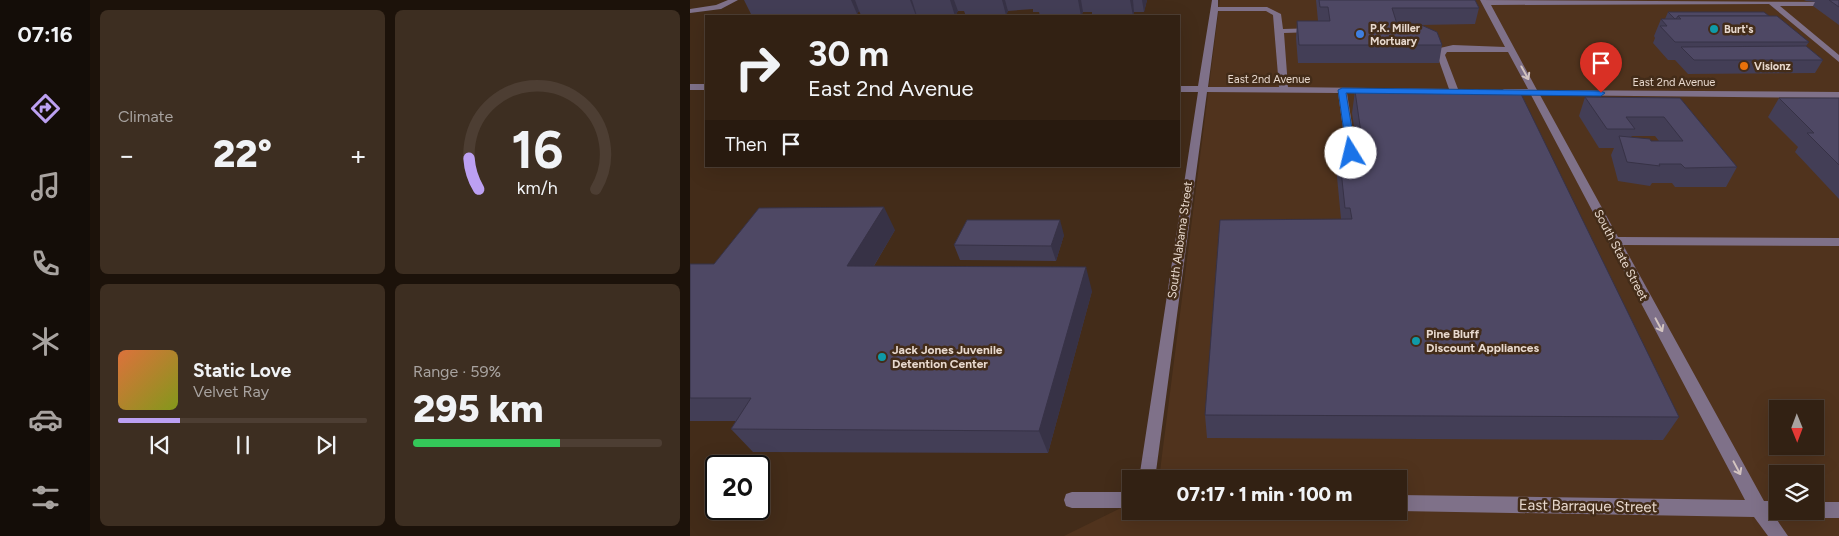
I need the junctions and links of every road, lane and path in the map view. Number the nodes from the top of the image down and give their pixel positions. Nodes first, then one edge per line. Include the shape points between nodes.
1 (734, 0) edge
2 (1485, 2) edge
3 (1770, 2) edge
4 (1839, 4) edge
5 (690, 11) edge
6 (1328, 30) edge
7 (1280, 32) junction
8 (1512, 50) junction
9 (1839, 59) edge
10 (690, 87) edge
11 (705, 87) edge
12 (1180, 89) edge
13 (1202, 90) junction
14 (1284, 90) junction
15 (1342, 90) junction
16 (1455, 92) junction
17 (1536, 93) junction
18 (1839, 95) edge
19 (1351, 153) edge
20 (1614, 241) junction
21 (1839, 242) edge
22 (1148, 470) edge
23 (1072, 500) dead end
24 (1122, 500) edge
25 (1407, 503) edge
26 (1759, 509) junction
27 (1769, 509) edge
28 (1824, 510) edge
29 (1839, 510) edge
30 (1778, 536) edge

1 - 5 street via 718,7
2 - 3 street
2 - 8 street, South State Street
3 - 4 street
3 - 9 street
6 - 7 street
7 - 13 street, South Alabama Street via 1274,11 1214,5
7 - 14 street
8 - 16 street via 1441,48
8 -> 17 street, South State Street
10 - 11 street
12 - 13 street, East 2nd Avenue
13 - 14 street, East 2nd Avenue
13 - 22 street, South Alabama Street
14 - 15 street, East 2nd Avenue
15 - 16 street, East 2nd Avenue
15 - 19 street
16 - 17 street, East 2nd Avenue
17 - 18 street, East 2nd Avenue
17 - 20 street, South State Street
20 - 21 street
20 -> 26 street, South State Street
23 - 24 street
25 - 26 street, East Barraque Street
26 - 27 street, East Barraque Street
26 - 30 street, South State Street
28 - 29 street

